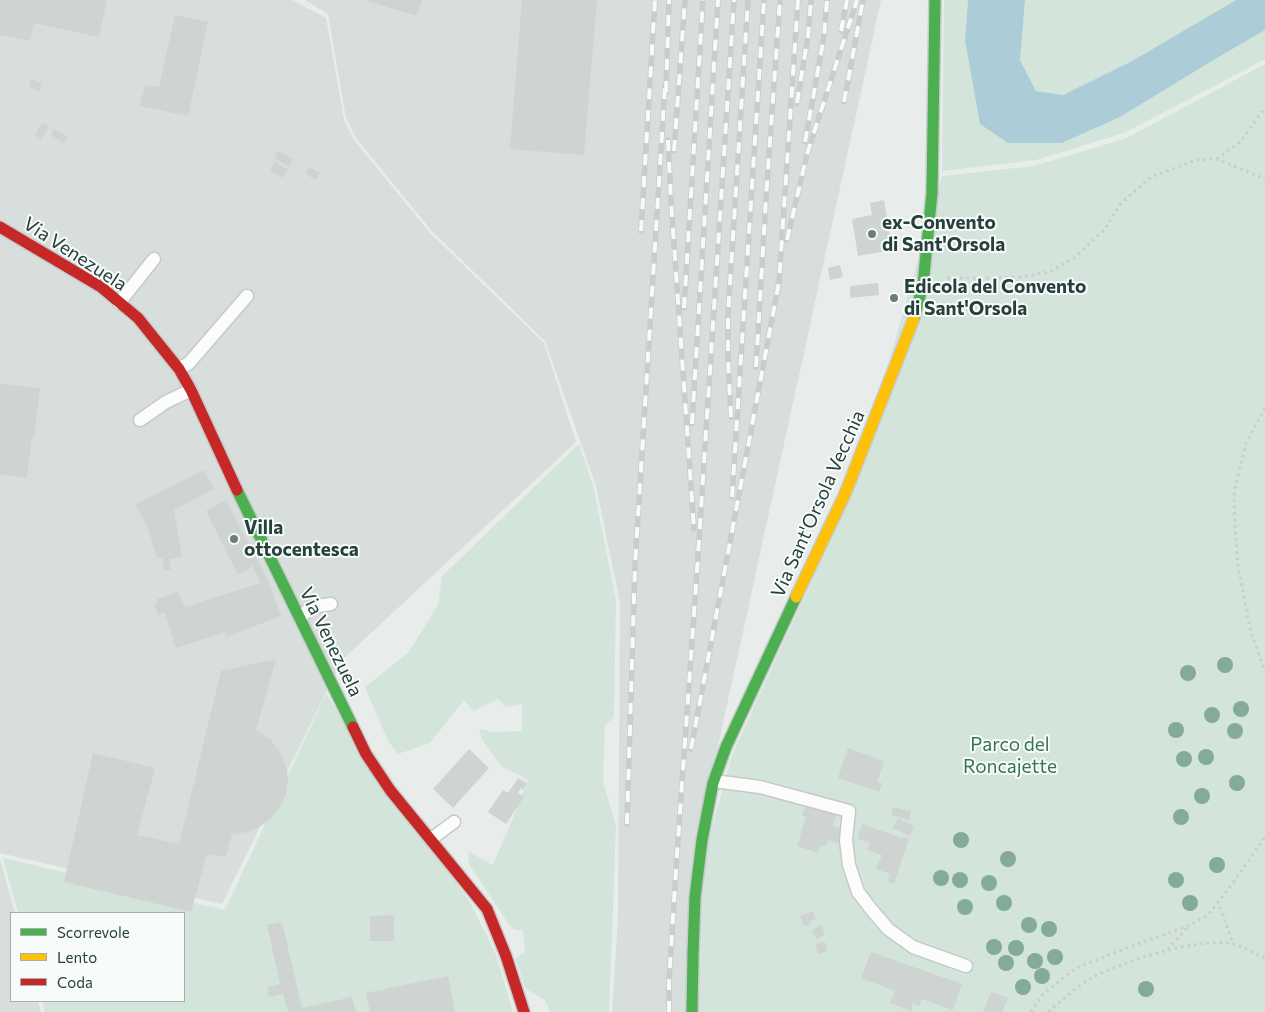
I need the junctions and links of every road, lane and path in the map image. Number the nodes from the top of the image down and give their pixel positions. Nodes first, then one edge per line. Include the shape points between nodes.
1 (935, 0) edge
2 (1265, 108) edge
3 (1217, 159) junction
4 (1265, 180) edge
5 (0, 227) edge
6 (154, 259) dead end
7 (925, 275) junction
8 (247, 296) dead end
9 (120, 303) junction
10 (179, 369) junction
11 (191, 390) junction
12 (1265, 408) edge
13 (140, 420) dead end
14 (331, 604) dead end
15 (300, 618) junction
16 (1265, 672) edge
17 (714, 781) junction
18 (454, 822) dead end
19 (1265, 837) edge
20 (431, 840) junction
21 (1218, 901) junction
22 (1188, 926) junction
23 (1233, 944) junction
24 (1168, 950) junction
25 (1265, 958) edge
26 (966, 966) dead end
27 (524, 1012) edge
28 (692, 1012) edge
29 (1031, 1012) edge
30 (1049, 1012) edge

1 - 7 street, Via Sant'Orsola Vecchia via 932,193
2 - 3 path via 1240,142
3 - 4 path
3 - 7 path via 1196,160 1151,177 1121,204 1104,230 1074,258 1051,271 1023,277 994,278
5 - 9 street, Via Venezuela via 101,287
6 - 9 lane
7 - 17 street, Via Sant'Orsola Vecchia via 914,319 845,494 726,748
8 - 10 lane via 189,363
9 - 10 street, Via Venezuela via 138,318
10 - 11 street, Via Venezuela
11 - 13 lane
11 - 15 street, Via Venezuela
12 - 16 path via 1246,443 1234,492 1238,566 1251,632
14 - 15 lane via 311,607
15 - 20 street, Via Venezuela via 366,754 390,790
17 - 26 lane via 760,787 849,811 846,840 849,865 858,892 888,929 913,948
17 - 28 street, Via Sant'Orsola Vecchia via 698,863 692,944
18 - 20 lane
19 - 21 path
20 - 27 street, Via Venezuela via 487,909
21 - 22 path via 1208,915
21 - 23 path
22 - 24 path
22 - 29 path via 1076,968 1043,994
23 - 24 path via 1215,942
23 - 25 path
24 - 30 path via 1089,979

